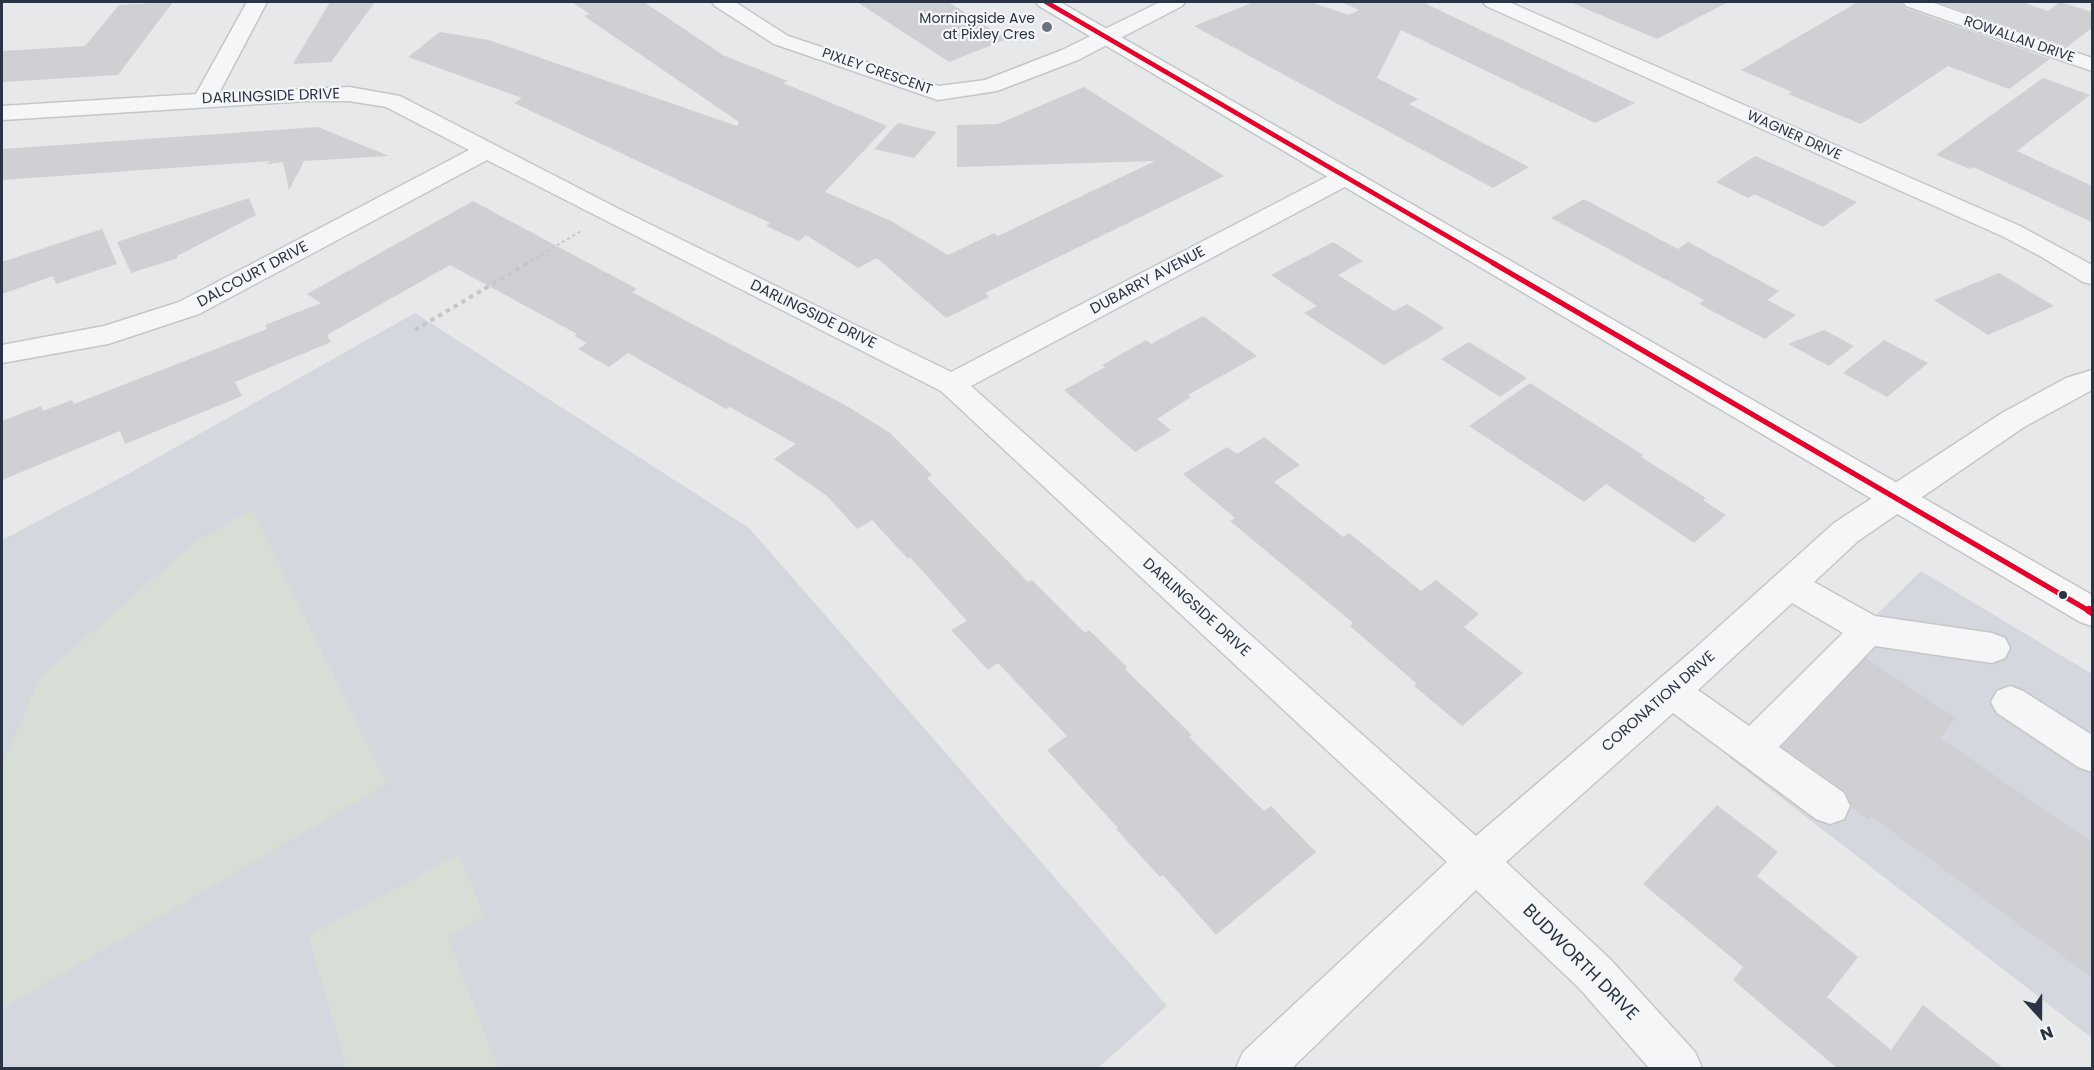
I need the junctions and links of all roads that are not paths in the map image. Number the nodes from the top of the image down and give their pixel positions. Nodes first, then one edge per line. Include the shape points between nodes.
1 (257, 2) edge
2 (722, 2) edge
3 (1046, 2) edge
4 (1175, 2) edge
5 (1493, 2) edge
6 (1913, 2) edge
7 (1107, 37) junction
8 (2092, 65) edge
9 (204, 100) junction
10 (2, 113) edge
11 (487, 150) junction
12 (1345, 177) junction
13 (2092, 276) edge
14 (2, 354) edge
15 (2092, 380) edge
16 (951, 384) junction
17 (1899, 498) junction
18 (1789, 584) junction
19 (2092, 612) edge
20 (1868, 630) junction
21 (1992, 648) dead end
22 (1672, 692) junction
23 (2010, 702) dead end
24 (1751, 750) junction
25 (2092, 755) edge
26 (1830, 806) dead end
27 (1476, 862) junction
28 (1259, 1068) edge
29 (1679, 1068) edge

1 - 9 street
2 - 7 street, PIXLEY CRESCENT via 781,39 938,93 989,86
3 - 7 main road
4 - 7 street, PIXLEY CRESCENT
5 - 13 street, WAGNER DRIVE via 2011,231
6 - 8 street, ROWALLAN DRIVE
7 - 12 main road
9 - 10 street, DARLINGSIDE DRIVE
9 - 11 street, DARLINGSIDE DRIVE via 349,94 392,101
11 - 14 street, DALCOURT DRIVE via 189,308 108,335
11 - 16 street, DARLINGSIDE DRIVE
12 - 16 street, DUBARRY AVENUE
12 - 17 main road
15 - 17 street, CORONATION DRIVE via 2013,420
16 - 27 street, DARLINGSIDE DRIVE
17 - 18 street, CORONATION DRIVE via 1846,532
17 - 19 main road
18 - 20 street
18 - 22 street, CORONATION DRIVE
20 - 21 street
20 - 24 street
22 - 24 street
22 - 27 street, CORONATION DRIVE
23 - 25 street
24 - 26 street
27 - 28 street, CORONATION DRIVE
27 - 29 street, BUDWORTH DRIVE via 1595,974

